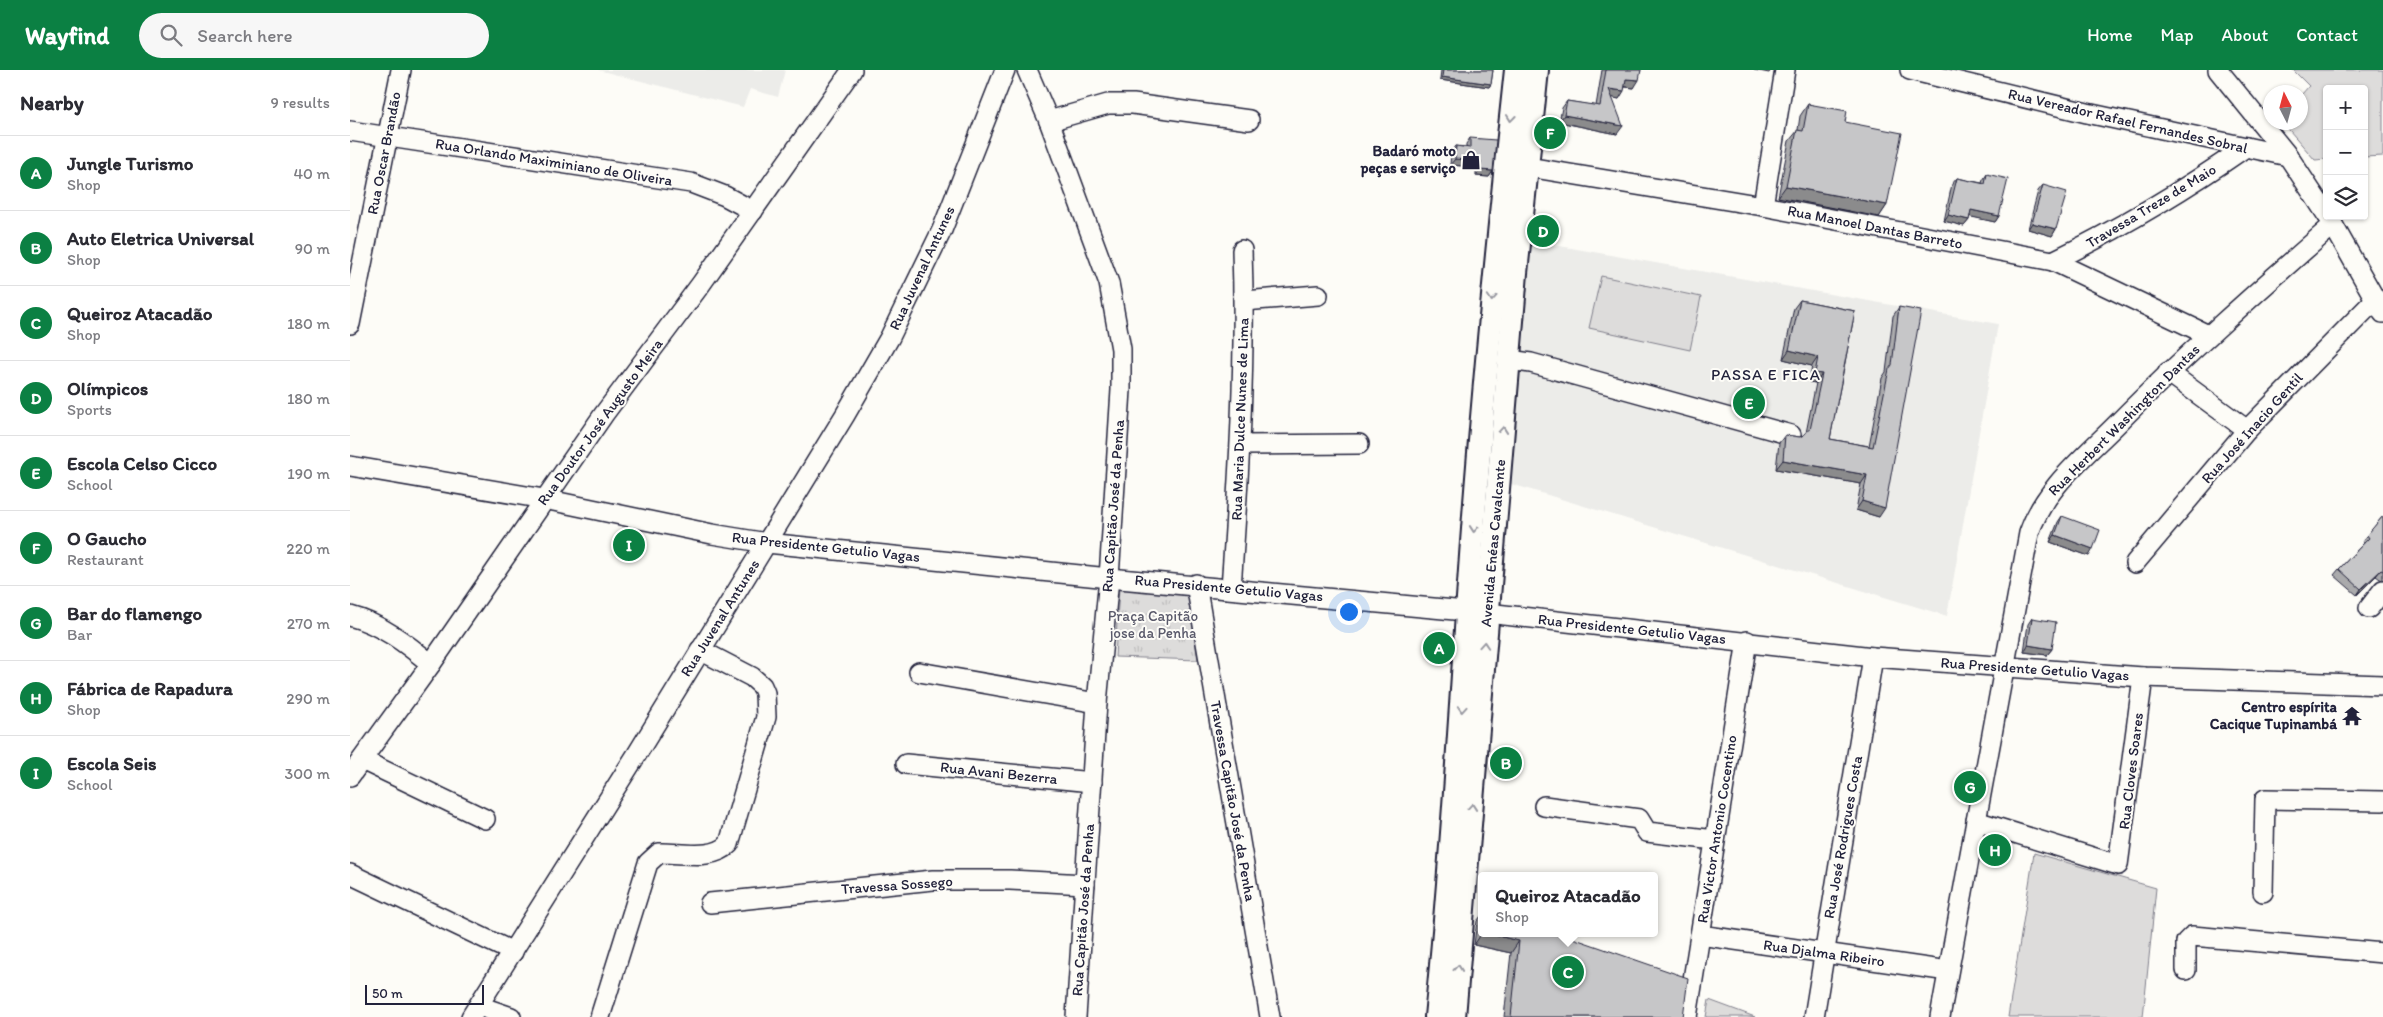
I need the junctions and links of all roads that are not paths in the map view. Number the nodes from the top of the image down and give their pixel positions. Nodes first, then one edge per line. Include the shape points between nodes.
1 (401, 70) edge
2 (852, 70) edge
3 (1005, 70) edge
4 (1027, 70) edge
5 (1516, 70) edge
6 (1537, 70) edge
7 (1785, 70) edge
8 (1910, 70) edge
9 (2218, 70) edge
10 (1249, 120) dead end
11 (1049, 121) junction
12 (350, 131) edge
13 (387, 136) junction
14 (2246, 147) junction
15 (2288, 156) junction
16 (1528, 166) junction
17 (1763, 206) junction
18 (2323, 210) edge
19 (753, 211) junction
20 (2328, 220) edge
21 (2330, 220) edge
22 (1242, 250) dead end
23 (2053, 261) junction
24 (1505, 272) junction
25 (1318, 295) dead end
26 (1244, 301) junction
27 (2379, 306) edge
28 (350, 324) edge
29 (2208, 335) junction
30 (1509, 360) junction
31 (2168, 372) junction
32 (2247, 430) junction
33 (1791, 435) edge
34 (1360, 444) dead end
35 (1242, 446) junction
36 (350, 466) edge
37 (544, 499) junction
38 (1486, 502) junction
39 (767, 543) junction
40 (2135, 563) dead end
41 (1109, 578) junction
42 (1196, 584) junction
43 (1231, 588) junction
44 (2383, 590) edge
45 (2369, 608) dead end
46 (1477, 612) junction
47 (350, 616) edge
48 (1747, 641) junction
49 (700, 650) junction
50 (1873, 656) junction
51 (431, 664) junction
52 (2004, 668) junction
53 (919, 672) dead end
54 (2143, 677) junction
55 (2383, 685) edge
56 (1097, 703) junction
57 (362, 760) junction
58 (1467, 763) junction
59 (906, 764) dead end
60 (350, 776) edge
61 (1092, 782) junction
62 (2383, 801) edge
63 (1544, 806) dead end
64 (485, 819) dead end
65 (1976, 821) junction
66 (1715, 840) junction
67 (350, 874) edge
68 (1085, 884) junction
69 (2263, 892) dead end
70 (710, 902) dead end
71 (1700, 935) junction
72 (513, 952) junction
73 (1823, 952) junction
74 (2383, 953) edge
75 (2186, 970) dead end
76 (1948, 971) junction
77 (475, 1011) edge
78 (511, 1017) edge
79 (600, 1017) edge
80 (1076, 1017) edge
81 (1270, 1017) edge
82 (1436, 1017) edge
83 (1454, 1017) edge
84 (1687, 1017) edge
85 (1814, 1017) edge
86 (1940, 1017) edge

1 - 13 street, Rua Oscar Brandão
2 - 19 street, Rua Doutor José Augusto Meira
3 - 39 street, Rua Juvenal Antunes via 942,230 890,337
4 - 11 street, Rua Capitão José da Penha
5 -> 24 main road, Avenida Enéas Cavalcante
6 - 16 main road, Avenida Enéas Cavalcante
7 - 17 street
8 - 14 street, Rua Vereador Rafael Fernandes Sobral
9 - 15 street
10 - 11 street via 1134,104 1108,104
11 - 41 street, Rua Capitão José da Penha via 1109,283 1121,350
12 - 13 street, Rua Orlando Maximiniano de Oliveira
13 - 19 street, Rua Orlando Maximiniano de Oliveira via 691,183
13 - 28 street, Rua Oscar Brandão
14 - 15 street, Rua Vereador Rafael Fernandes Sobral
14 - 23 street, Travessa Treze de Maio via 2108,234
15 - 18 street
16 - 17 street, Rua Manoel Dantas Barreto
16 - 24 main road, Avenida Enéas Cavalcante
17 - 23 street, Rua Manoel Dantas Barreto
19 - 37 street, Rua Doutor José Augusto Meira
20 - 29 street, Rua Herbert Washington Dantas
21 - 27 street
22 - 26 street, Rua Maria Dulce Nunes de Lima
23 - 29 street, Rua Manoel Dantas Barreto
24 - 30 main road, Avenida Enéas Cavalcante
24 -> 38 main road, Avenida Enéas Cavalcante
25 - 26 street
26 - 35 street, Rua Maria Dulce Nunes de Lima
27 - 32 street, Rua José Inacio Gentil
29 - 31 street, Rua Herbert Washington Dantas
30 - 33 street
38 -> 30 main road, Avenida Enéas Cavalcante
31 - 32 street
31 - 52 street, Rua Herbert Washington Dantas via 2070,471 2034,519 2028,533
32 - 40 street, Rua José Inacio Gentil
34 - 35 street
35 - 43 street, Rua Maria Dulce Nunes de Lima
36 - 37 street, Rua Presidente Getulio Vagas
37 - 39 street, Rua Presidente Getulio Vagas
37 - 51 street, Rua Doutor José Augusto Meira
38 - 46 main road, Avenida Enéas Cavalcante
39 - 41 street, Rua Presidente Getulio Vagas
39 - 49 street, Rua Juvenal Antunes
41 - 42 street, Rua Presidente Getulio Vagas
41 - 56 street, Rua Capitão José da Penha
42 - 43 street, Rua Presidente Getulio Vagas
42 - 81 street, Travessa Capitão José da Penha
43 - 46 street, Rua Presidente Getulio Vagas
44 - 45 street
46 - 48 street, Rua Presidente Getulio Vagas
46 - 58 main road, Avenida Enéas Cavalcante
47 - 51 street via 385,631
48 - 50 street, Rua Presidente Getulio Vagas
48 - 66 street, Rua Victor Antonio Cocentino
49 - 72 street, Rua Juvenal Antunes
49 - 79 street via 752,677 762,686 766,717 729,844 710,854 659,853 648,862
50 - 52 street, Rua Presidente Getulio Vagas
50 - 73 street, Rua José Rodrigues Costa
51 - 57 street, Rua Doutor José Augusto Meira
52 - 54 street, Rua Presidente Getulio Vagas
52 - 65 street, Rua Herbert Washington Dantas
53 - 56 street
54 - 55 street, Rua Presidente Getulio Vagas
54 - 65 street, Rua Cloves Soares via 2118,865
56 - 61 street, Rua Capitão José da Penha
57 - 60 street, Rua Doutor José Augusto Meira
57 - 64 street
58 - 82 main road, Avenida Enéas Cavalcante
83 -> 58 main road, Avenida Enéas Cavalcante
59 - 61 street, Rua Avani Bezerra
61 - 68 street, Rua Capitão José da Penha
62 - 69 street via 2265,800
63 - 66 street via 1639,820 1647,832
65 - 76 street, Rua Herbert Washington Dantas
66 - 71 street, Rua Victor Antonio Cocentino
67 - 72 street
68 - 70 street, Travessa Sossego via 934,880
68 - 80 street, Rua Capitão José da Penha
71 - 73 street, Rua Djalma Ribeiro
71 - 84 street, Rua Victor Antonio Cocentino
72 - 77 street, Rua Juvenal Antunes
73 - 76 street, Rua Djalma Ribeiro
73 - 85 street, Rua José Rodrigues Costa
74 - 75 street via 2192,936 2186,942
76 - 86 street, Rua Herbert Washington Dantas
77 - 78 street

